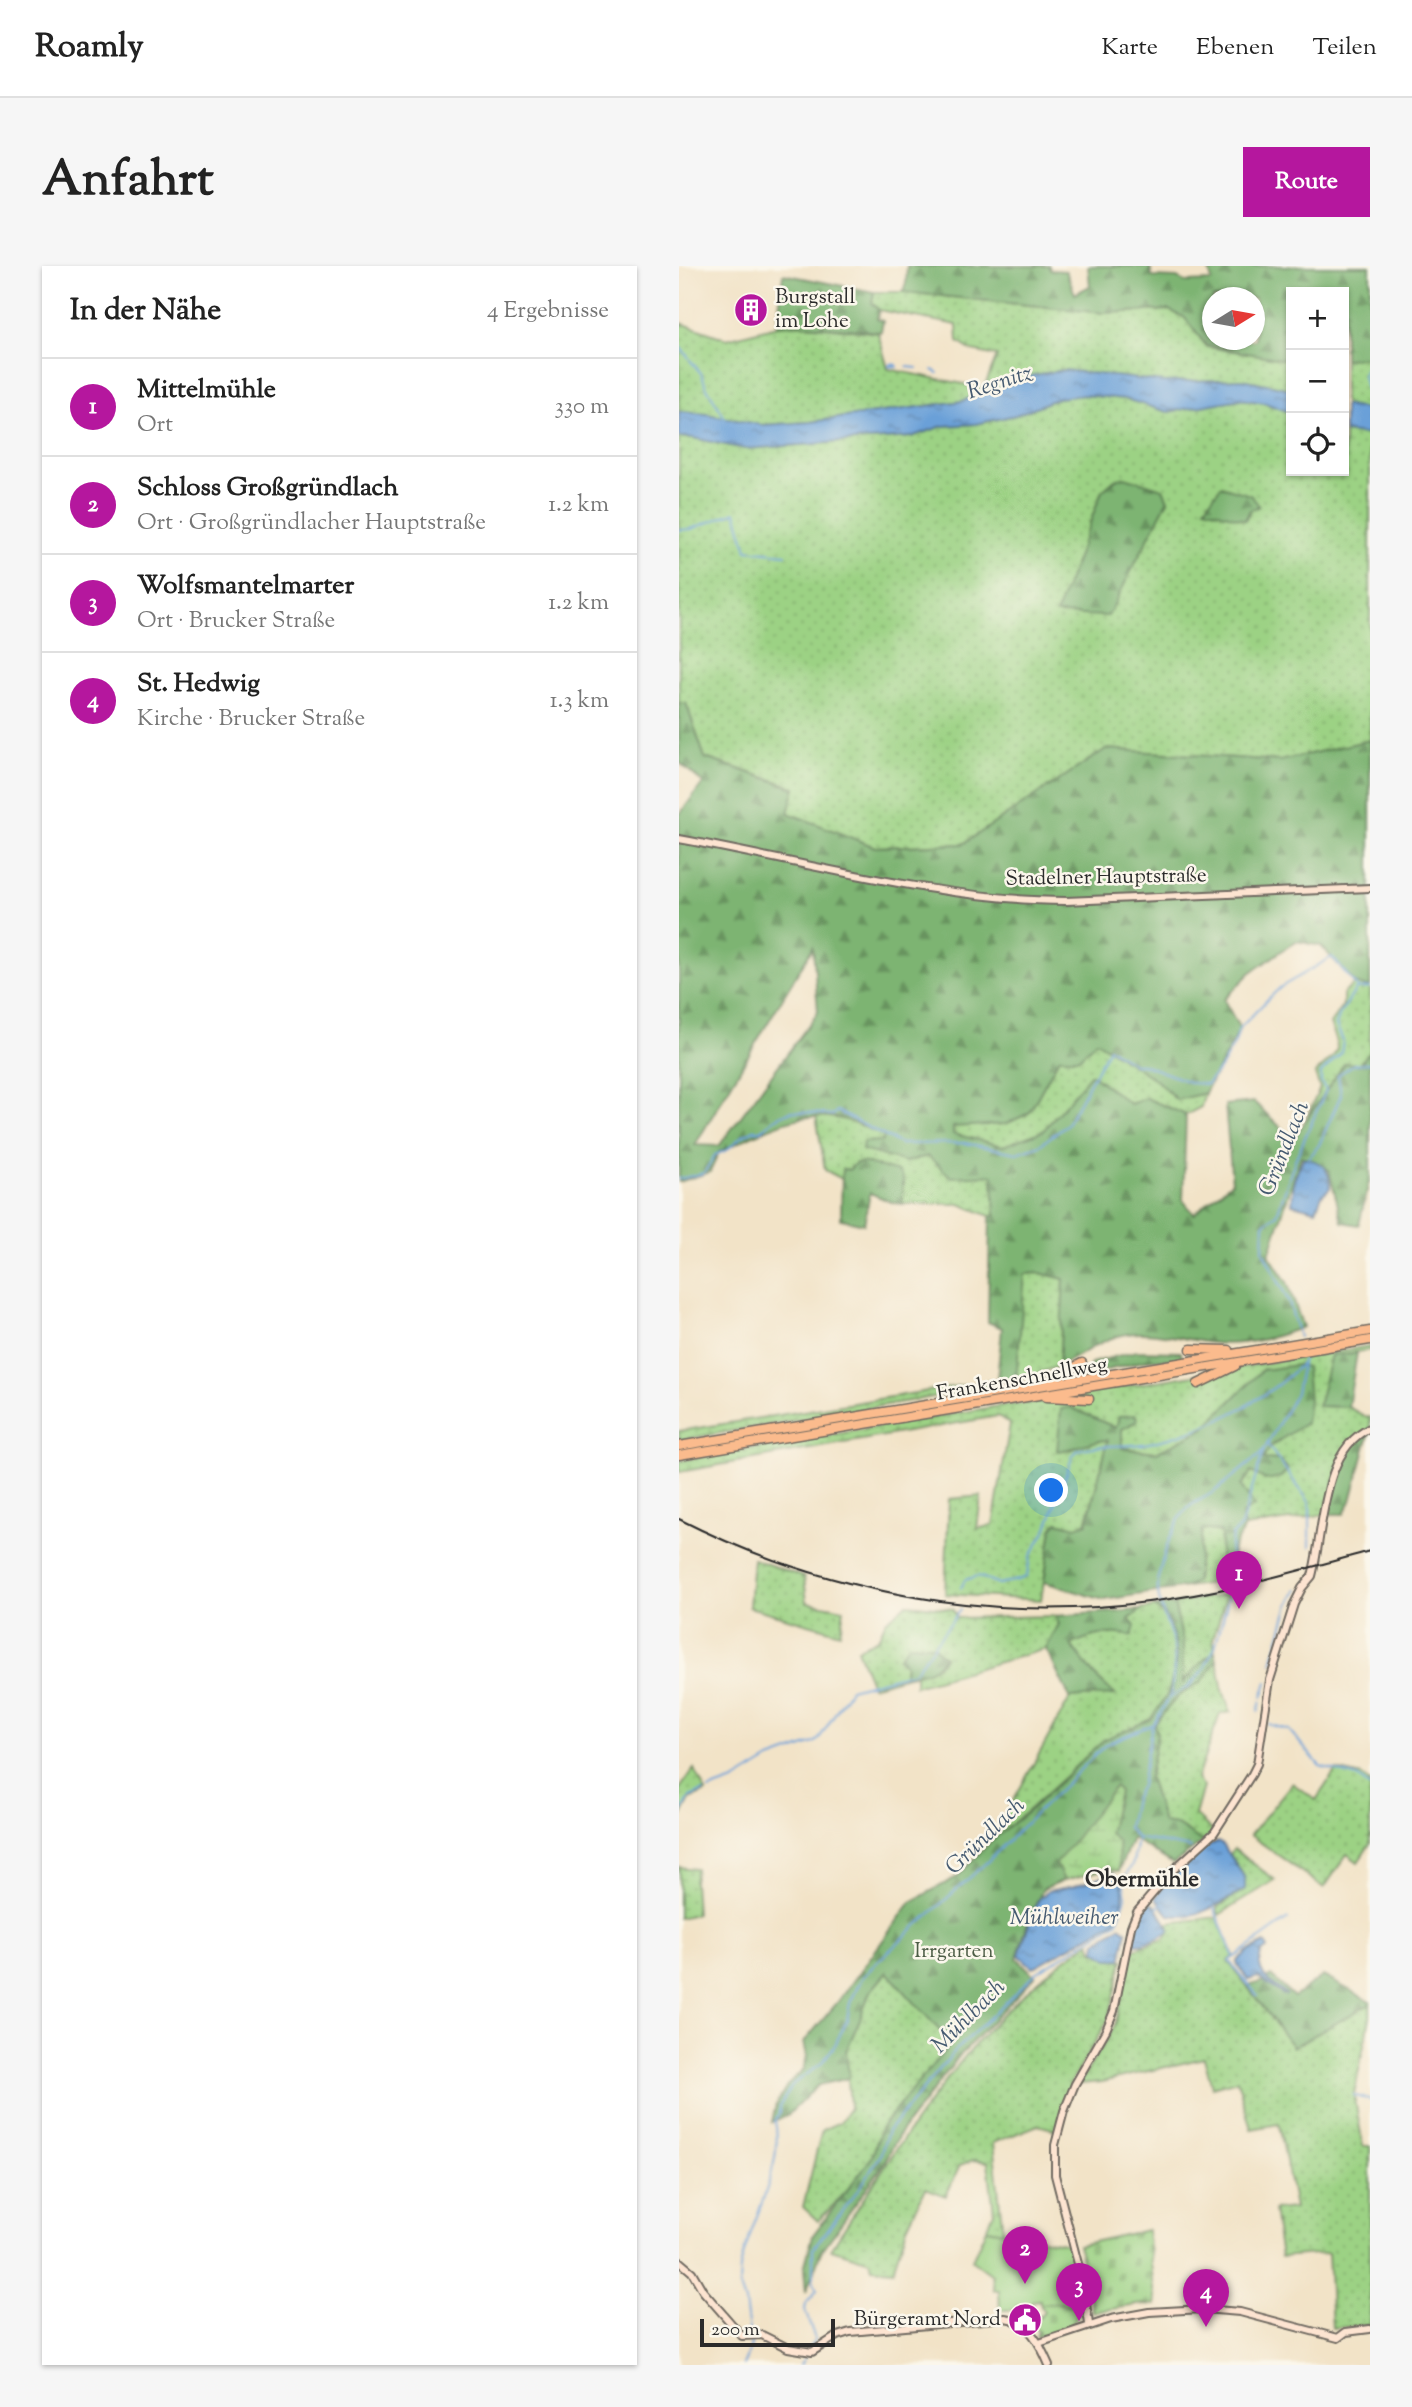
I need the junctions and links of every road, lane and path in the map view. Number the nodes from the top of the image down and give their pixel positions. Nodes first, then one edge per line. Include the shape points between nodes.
1 (679, 839) edge
2 (1370, 888) edge
3 (1370, 1331) edge
4 (1370, 1340) edge
5 (1191, 1349) dead end
6 (1252, 1355) junction
7 (1082, 1363) dead end
8 (1198, 1384) dead end
9 (1027, 1392) junction
10 (1089, 1399) dead end
11 (1370, 1428) edge
12 (679, 1446) edge
13 (679, 1455) edge
14 (679, 2261) edge
15 (1089, 2325) junction
16 (1370, 2329) edge
17 (1041, 2346) junction
18 (1049, 2365) edge

1 - 2 street, Stadelner Hauptstraße via 918,885 1026,900
3 - 6 highway, Frankenschnellweg
4 - 6 highway, Frankenschnellweg
5 - 6 highway
6 - 8 highway
6 - 9 highway, Frankenschnellweg
7 - 9 highway
9 - 10 highway
9 - 12 highway, Frankenschnellweg
9 - 13 highway, Frankenschnellweg
11 - 15 street via 1349,1442 1333,1472 1312,1576 1294,1604 1270,1680 1257,1764 1214,1833 1171,1872 1137,1912 1114,2011 1064,2111 1055,2175
14 - 17 street via 743,2336 757,2335 791,2348 812,2352 853,2332 1001,2317 1018,2322
15 - 16 street via 1139,2314 1203,2309 1240,2312 1338,2338
15 - 17 street
17 - 18 street

